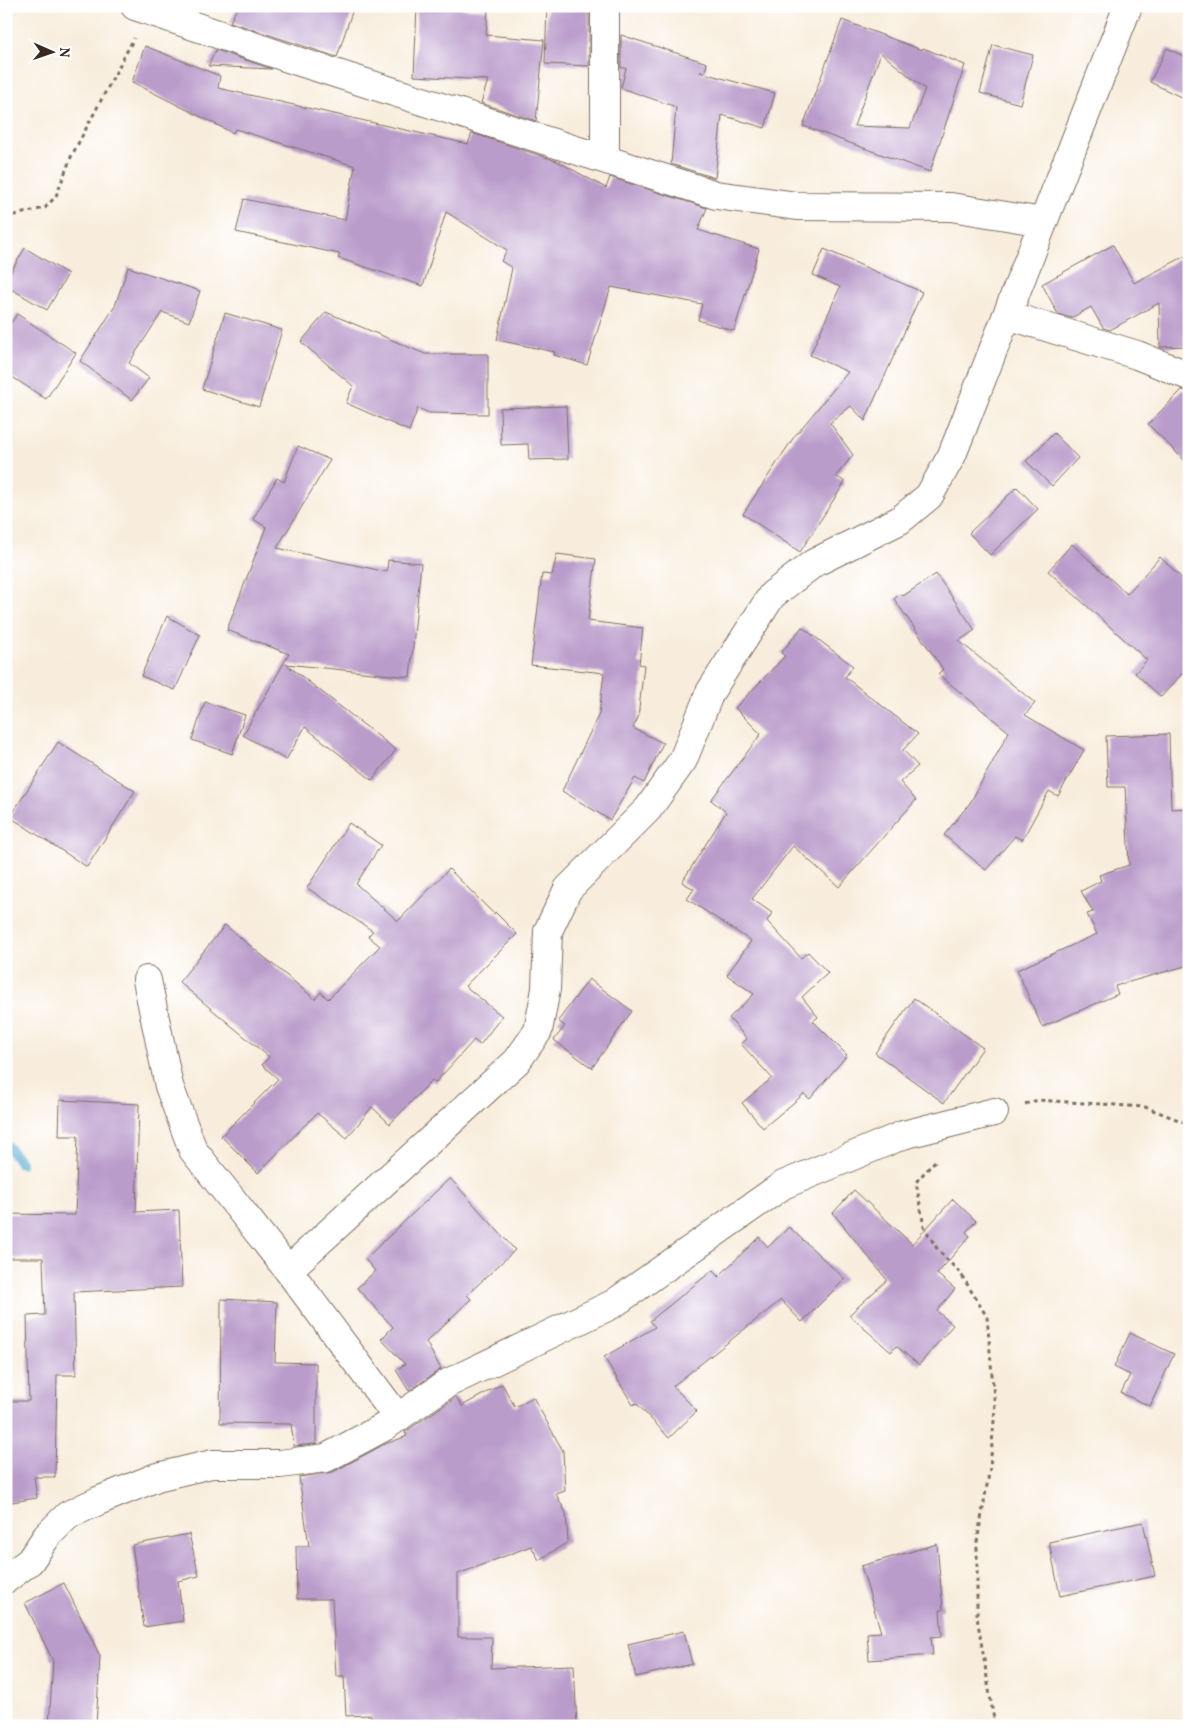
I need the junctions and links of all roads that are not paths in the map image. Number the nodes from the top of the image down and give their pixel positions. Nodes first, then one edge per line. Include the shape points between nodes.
1 (605, 6) edge
2 (1128, 6) edge
3 (139, 8) edge
4 (605, 158) junction
5 (1043, 222) junction
6 (1007, 315) junction
7 (1189, 376) edge
8 (148, 980) dead end
9 (994, 1112) road end
10 (288, 1270) junction
11 (398, 1418) junction
12 (6, 1579) edge

1 - 4 street
2 - 5 street
3 - 4 street
4 - 5 street via 716,195 797,206 951,207
5 - 6 street
6 - 7 street via 1137,355
6 - 10 street via 952,455 929,496 900,520 814,563 772,595 710,692 684,760 648,809 568,889 548,931 546,989 538,1032 517,1061
8 - 10 street via 169,1086 193,1150
9 - 11 street via 902,1135 783,1185 613,1304 448,1383
10 - 11 street
11 - 12 street via 326,1458 280,1464 212,1464 157,1478 98,1501 68,1516 47,1536 30,1561

